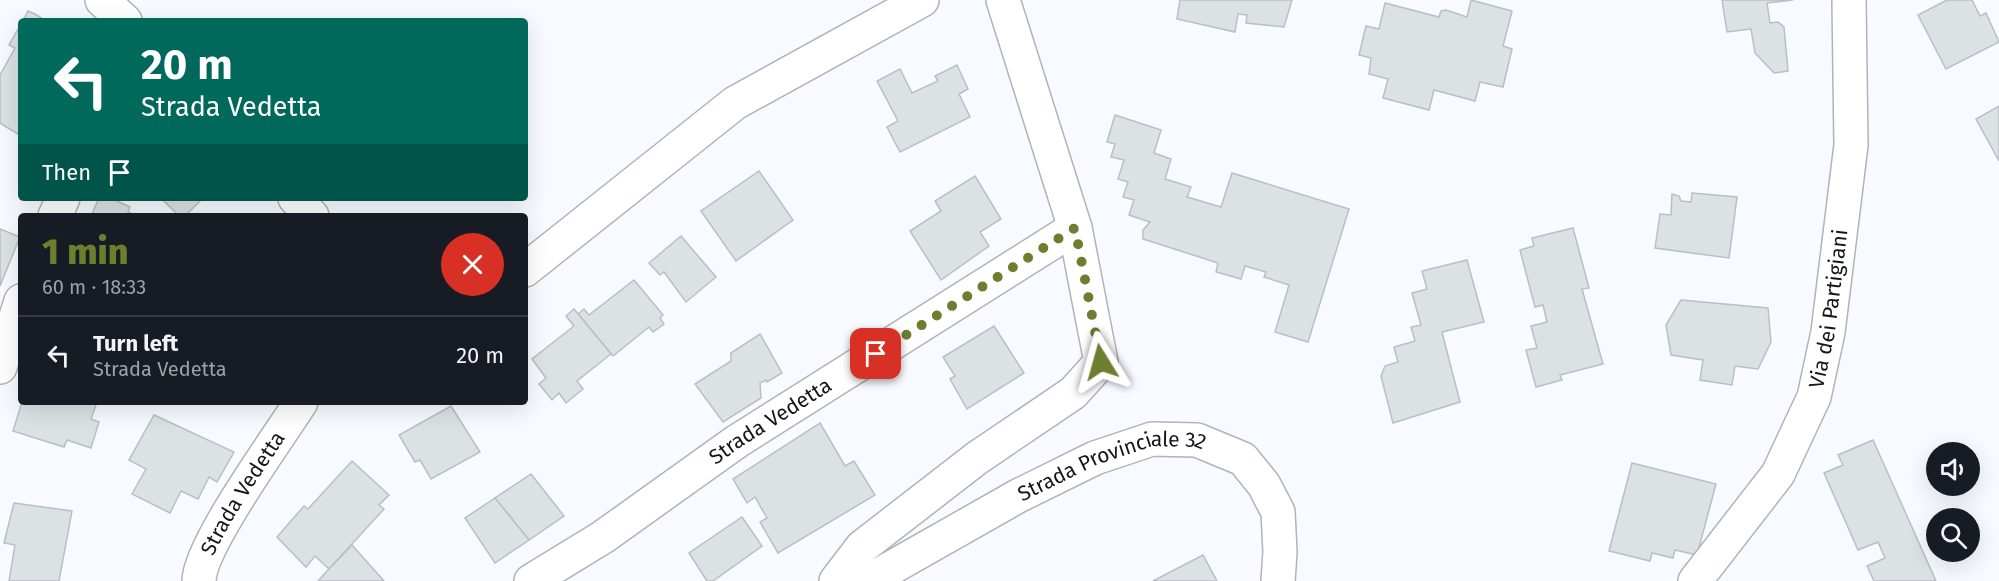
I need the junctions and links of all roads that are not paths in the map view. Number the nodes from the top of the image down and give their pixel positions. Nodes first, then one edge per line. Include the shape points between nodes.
1 (102, 0) edge
2 (922, 0) edge
3 (1003, 0) edge
4 (1849, 0) edge
5 (121, 18) edge
6 (298, 201) edge
7 (309, 213) edge
8 (1075, 228) junction
9 (528, 268) edge
10 (18, 310) edge
11 (0, 367) edge
12 (302, 405) edge
13 (199, 581) edge
14 (531, 581) edge
15 (836, 581) edge
16 (868, 581) edge
17 (1278, 581) edge
18 (1695, 581) edge

1 - 5 street
2 - 9 street via 735,103
3 - 8 street
4 - 18 street, Via dei Partigiani via 1851,145 1828,332 1814,397 1778,474
6 - 7 street
8 - 14 street, Strada Vedetta via 736,442 603,537
8 - 15 street via 1101,362 1073,393 977,458 862,547
10 - 11 street
12 - 13 street, Strada Vedetta via 225,521 199,569
16 - 17 street, Strada Provinciale 32 via 1018,496 1095,458 1152,439 1197,440 1243,459 1264,485 1278,512

